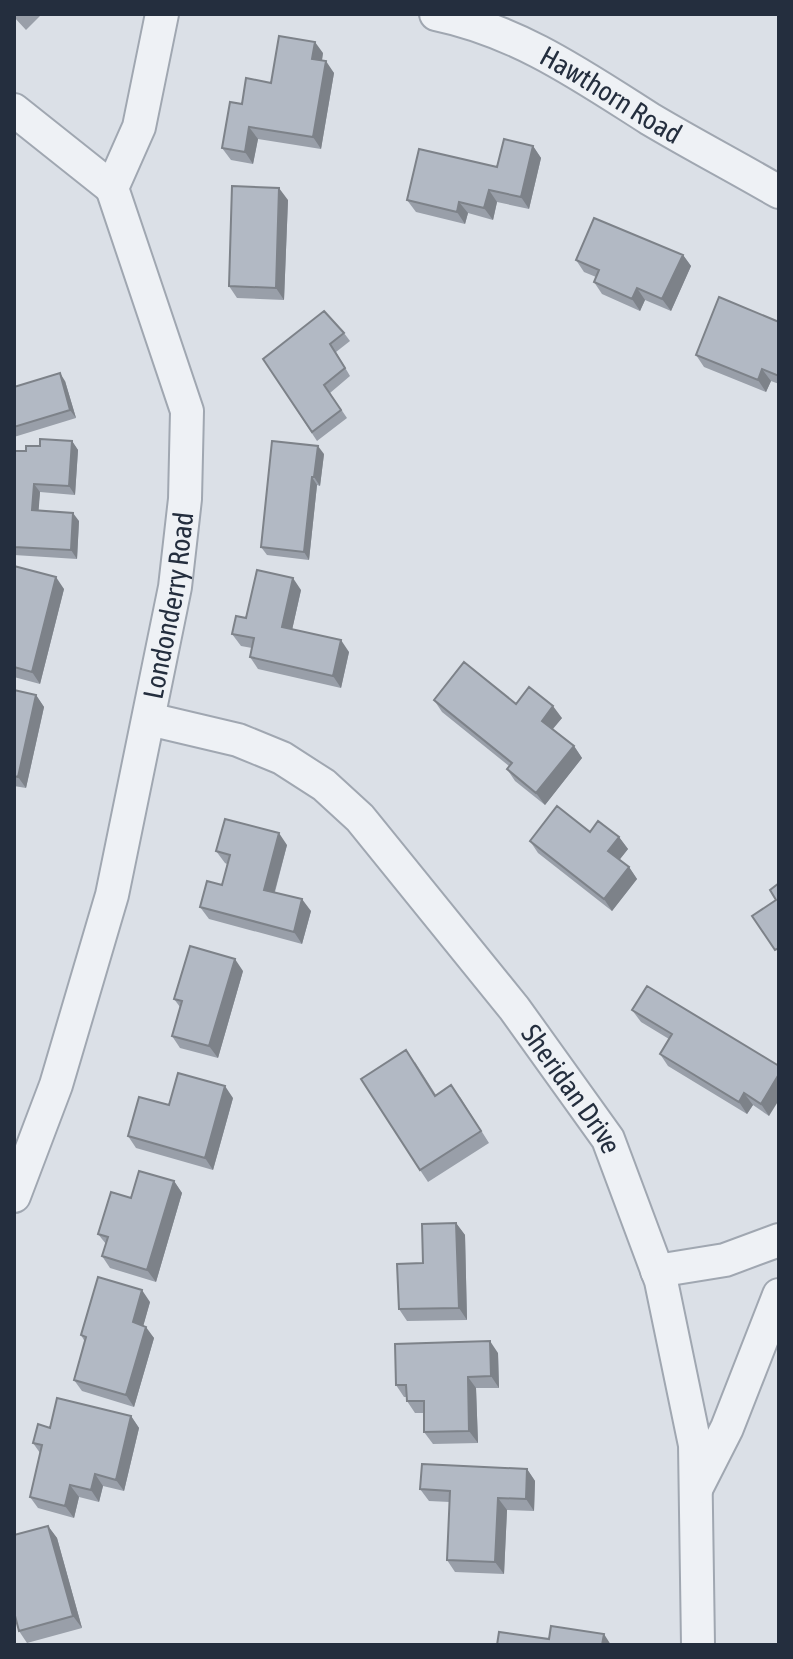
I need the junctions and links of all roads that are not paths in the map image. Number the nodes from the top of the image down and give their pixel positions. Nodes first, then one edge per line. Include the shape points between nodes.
1 (162, 14) edge
2 (436, 14) edge
3 (14, 110) edge
4 (112, 188) junction
5 (779, 192) edge
6 (149, 719) junction
7 (14, 1196) edge
8 (779, 1240) edge
9 (657, 1271) junction
10 (779, 1295) edge
11 (696, 1489) junction
12 (698, 1645) edge

1 - 4 street via 139,127
2 - 5 street, Hawthorn Road via 473,22 564,63
3 - 4 street
4 - 6 street, Londonderry Road via 187,411 175,587
6 - 7 street, Londonderry Road via 112,895 56,1085
6 - 9 street, Sheridan Drive via 238,740 282,758 324,785 360,818 514,1008 608,1139
8 - 9 street via 725,1260
9 - 11 street, Sheridan Drive via 695,1445
10 - 11 street via 727,1428
11 - 12 street, Sheridan Drive

